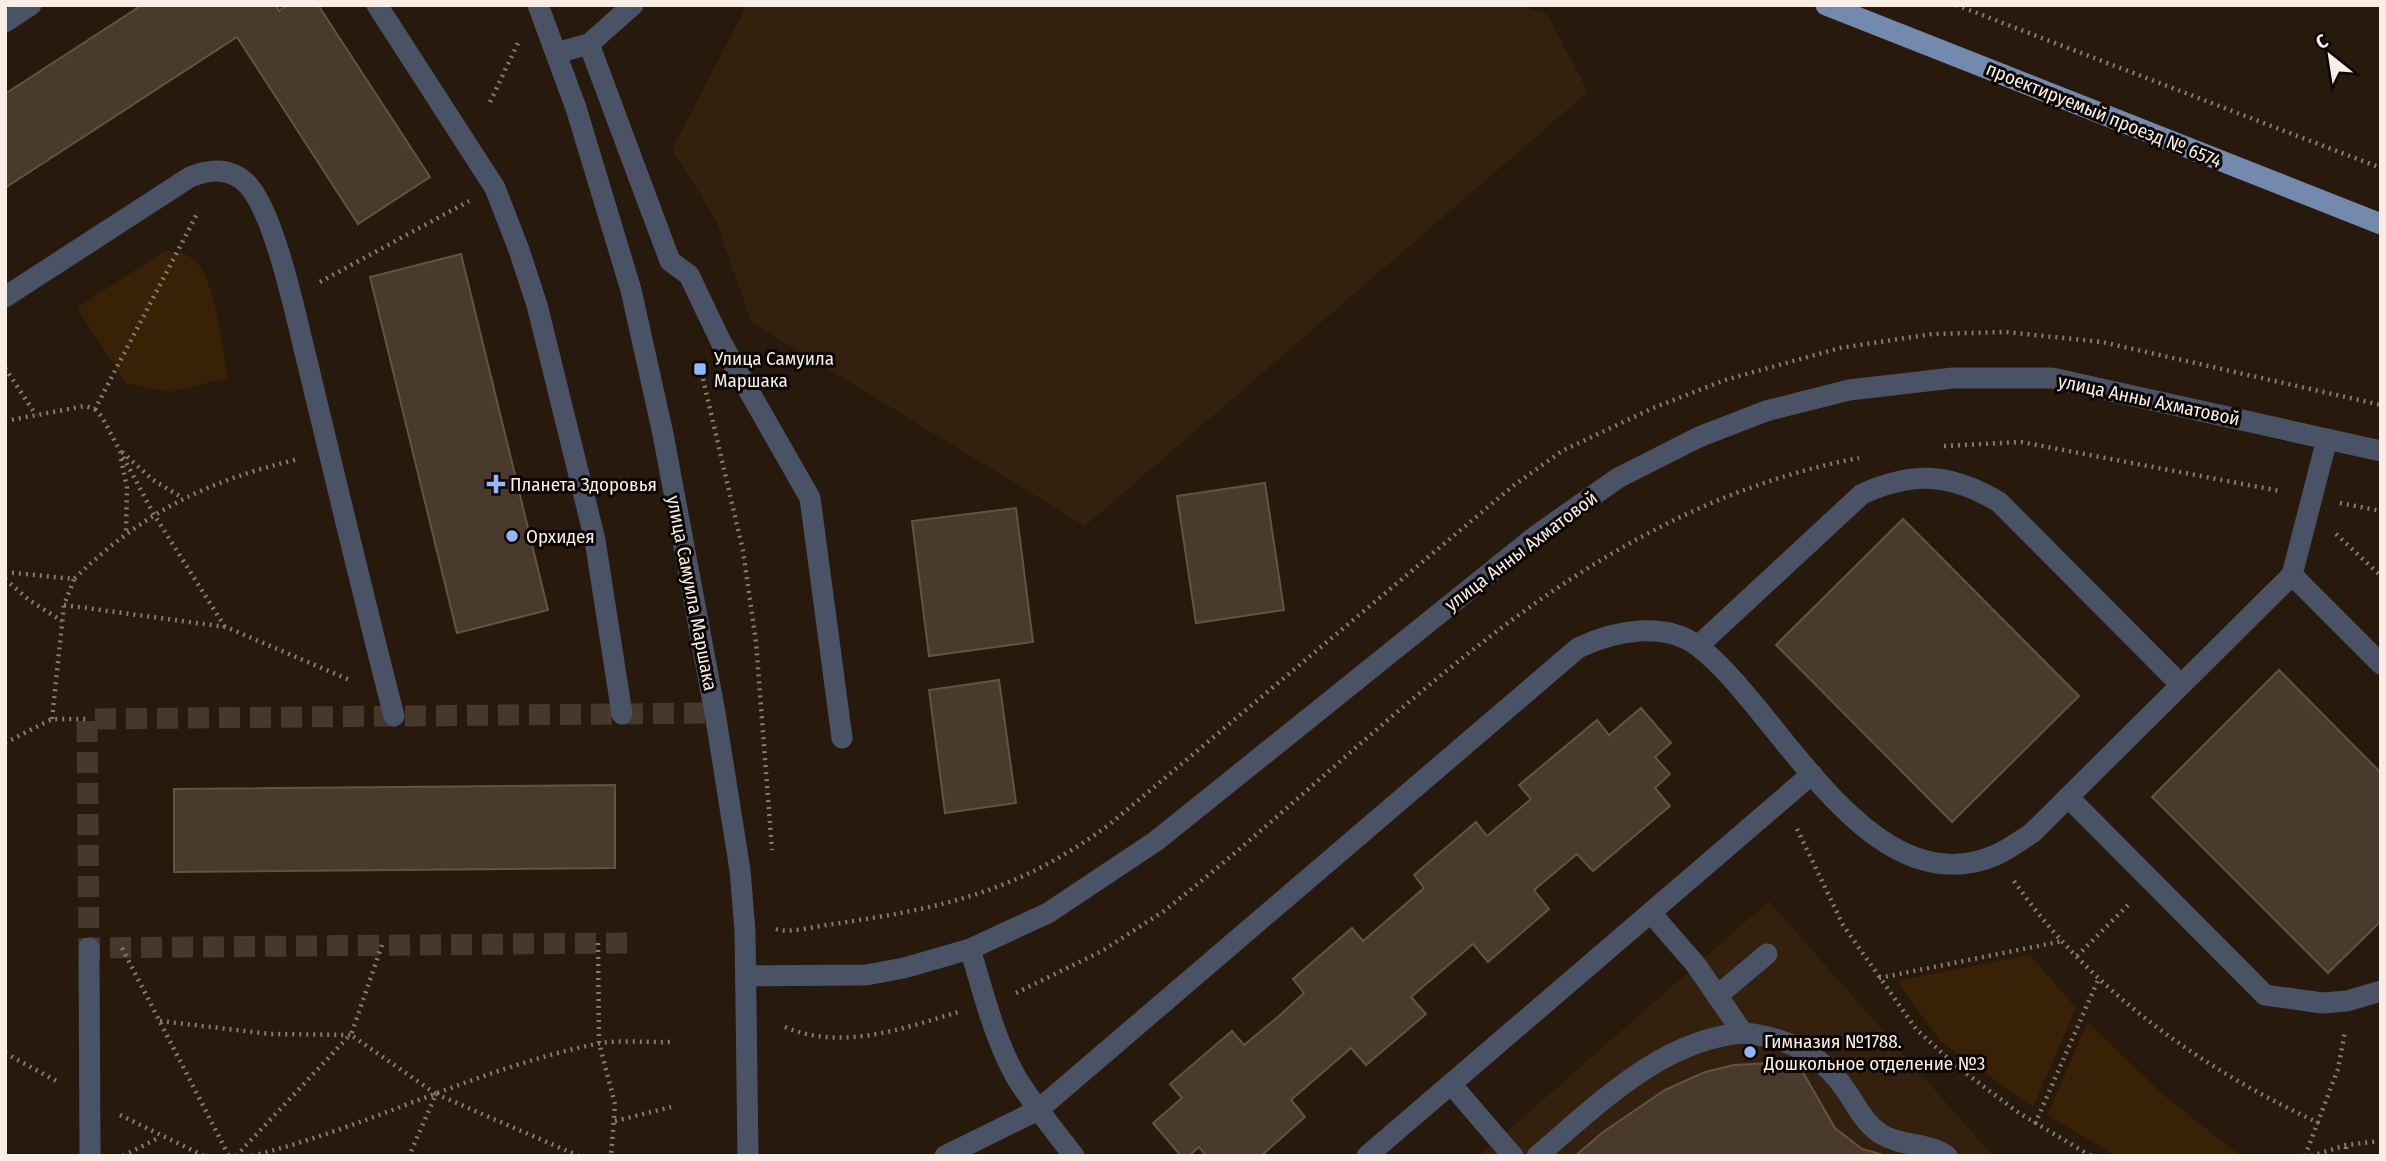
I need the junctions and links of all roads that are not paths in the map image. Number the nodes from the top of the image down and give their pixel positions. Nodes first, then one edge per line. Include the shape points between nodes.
1 (31, 5) edge
2 (377, 5) edge
3 (538, 5) edge
4 (633, 5) edge
5 (1826, 5) edge
6 (5, 22) edge
7 (589, 44) junction
8 (556, 53) junction
9 (2381, 224) edge
10 (5, 297) edge
11 (2327, 439) junction
12 (2381, 451) edge
13 (2292, 575) junction
14 (1698, 646) junction
15 (2381, 664) edge
16 (2181, 685) junction
17 (391, 706) road end
18 (622, 714) dead end
19 (842, 738) dead end
20 (1812, 774) junction
21 (2068, 797) junction
22 (1651, 913) junction
23 (89, 948) dead end
24 (970, 949) junction
25 (1767, 954) dead end
26 (746, 976) junction
27 (2381, 991) edge
28 (1717, 996) junction
29 (1743, 1033) junction
30 (1451, 1084) junction
31 (1038, 1110) junction
32 (90, 1156) edge
33 (748, 1156) edge
34 (944, 1156) edge
35 (1074, 1156) edge
36 (1367, 1156) edge
37 (1513, 1156) edge
38 (1538, 1156) edge
39 (1947, 1156) edge

1 - 6 street
2 - 18 street via 495,188 537,305 595,540
3 - 8 street, улица Самуила Маршака
4 - 7 street
5 - 9 main road, проектируемый проезд № 6574
7 - 8 street
7 - 19 street via 670,261 689,275 721,342 810,498
8 - 26 street, улица Самуила Маршака via 631,290 663,434 727,785 740,870
10 - 17 street via 190,177 219,170 249,186 277,248 291,298
11 - 12 street, улица Анны Ахматовой
11 - 13 street
11 - 24 street, улица Анны Ахматовой via 2052,378 1952,379 1849,390 1766,411 1699,437 1618,478 1537,535 1156,841 1048,913
13 - 15 street
13 - 16 street
14 - 16 street via 1862,494 1890,482 1938,478 1969,486 1999,502
14 - 20 street
14 - 31 street via 1671,635 1642,631 1620,632 1578,648
16 - 21 street
20 - 21 street via 1875,837 1911,857 1944,863 1996,855 2032,833
20 - 22 street
21 - 27 street via 2265,995 2296,1002 2347,1000
22 - 28 street
22 - 30 street
23 - 32 street
24 - 26 street, улица Анны Ахматовой via 866,975
24 - 31 street via 1003,1048
25 - 28 street
26 - 33 street, улица Самуила Маршака
28 - 29 street
29 - 38 street via 1698,1041 1674,1052 1620,1088
29 - 39 street via 1777,1038 1820,1059 1836,1075 1860,1115 1881,1133
30 - 36 street
30 - 37 street
31 - 34 street
31 - 35 street

